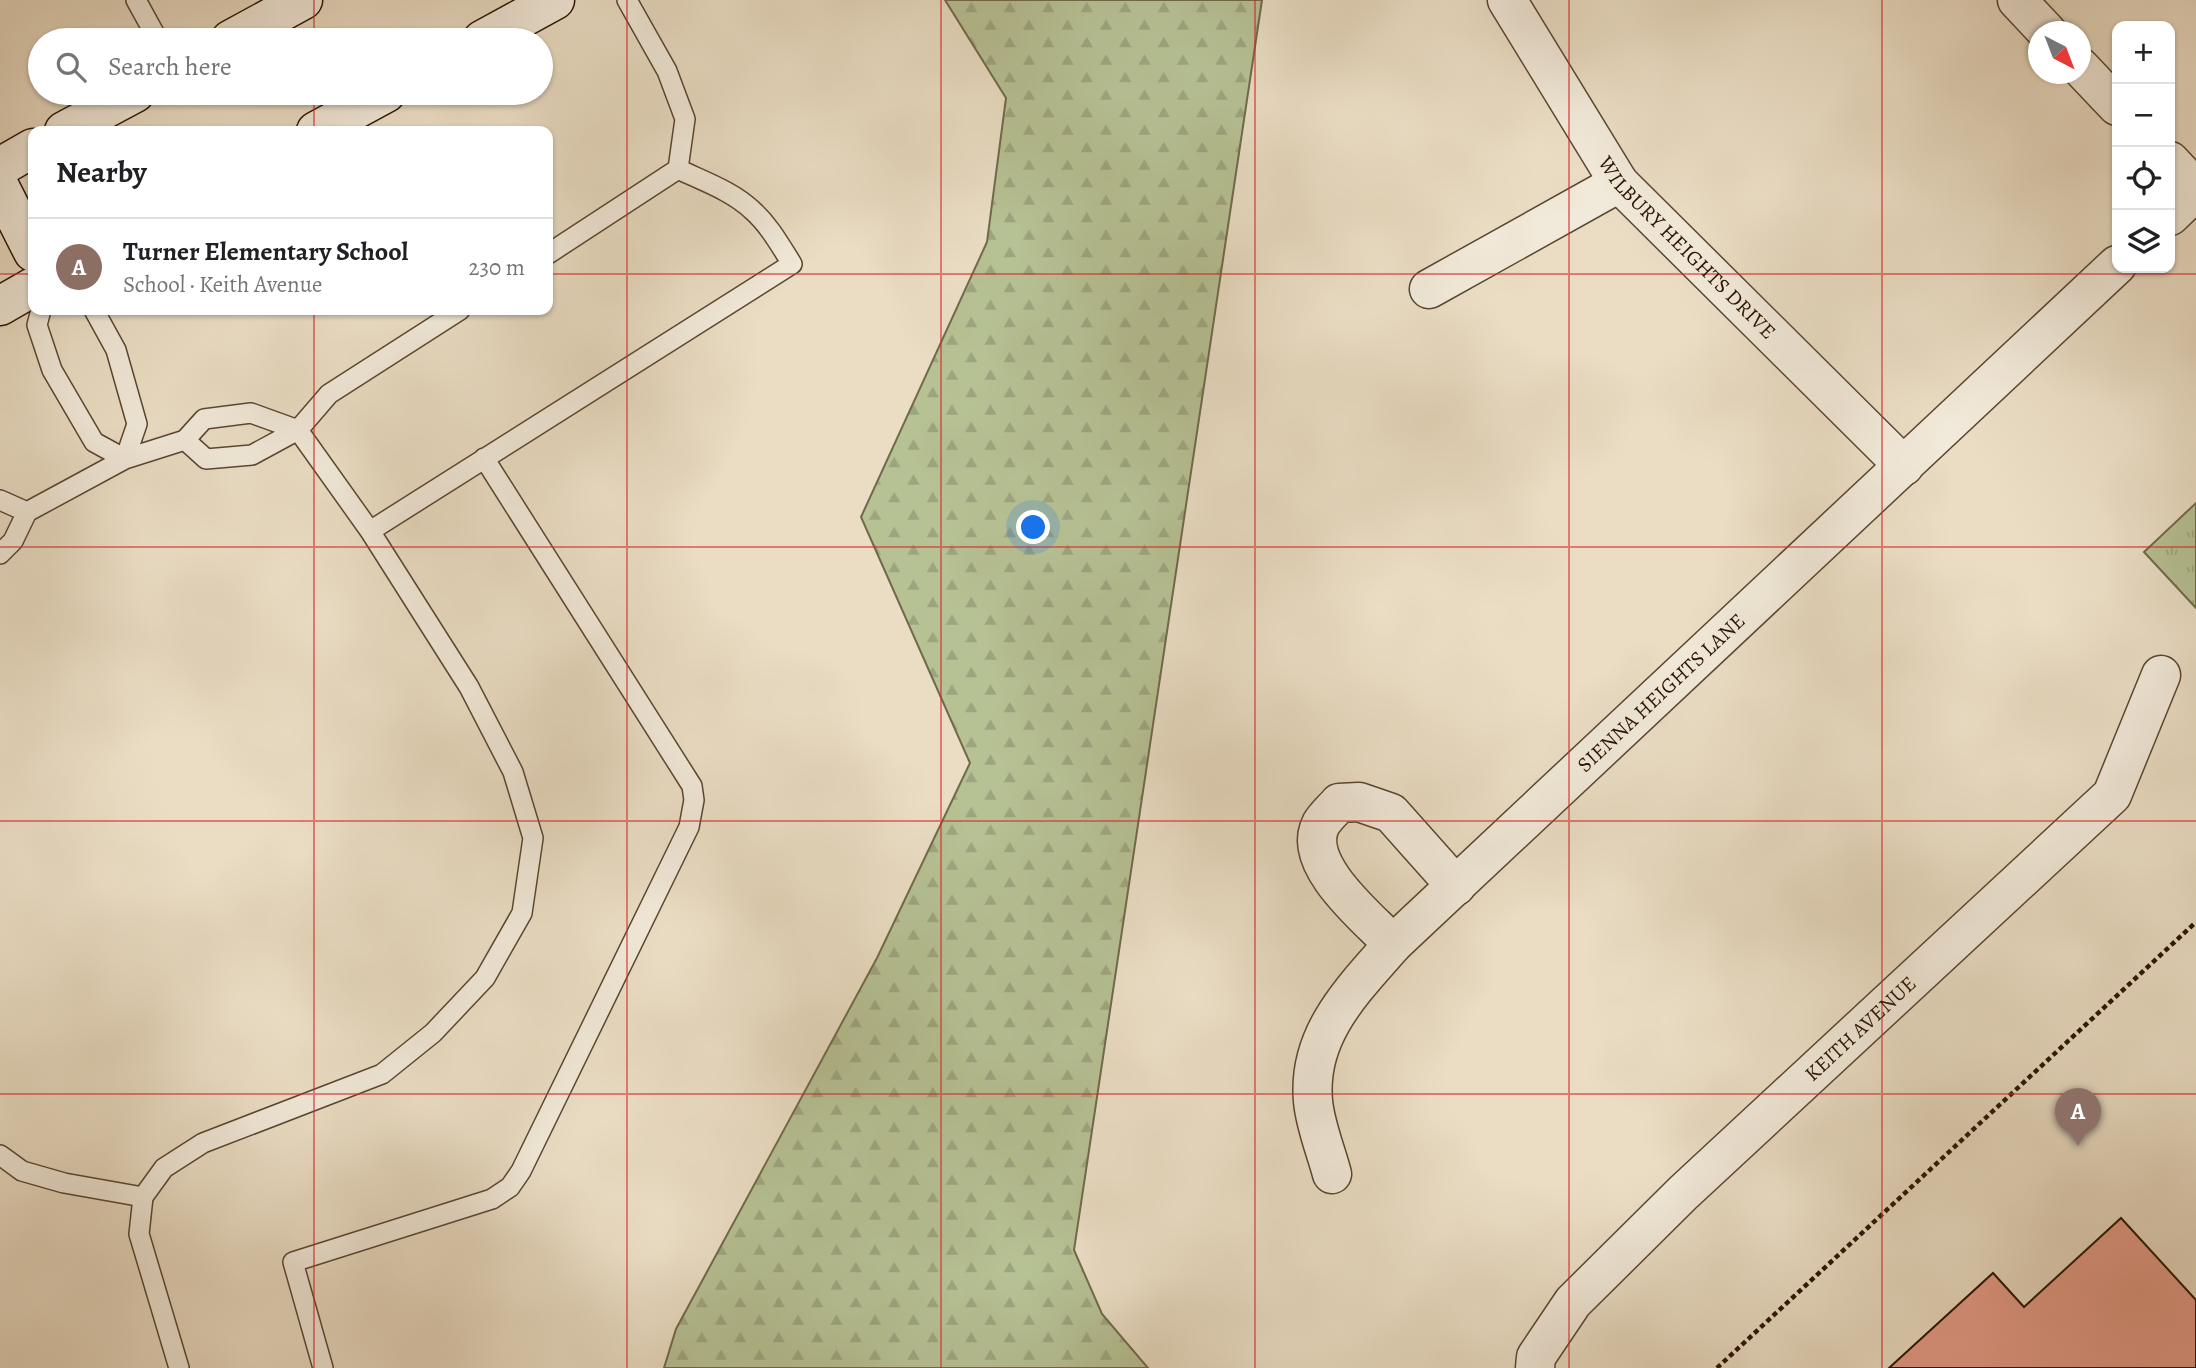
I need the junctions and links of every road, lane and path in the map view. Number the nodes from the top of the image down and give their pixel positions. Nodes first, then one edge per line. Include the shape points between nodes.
1 (136, 0) edge
2 (303, 0) edge
3 (555, 0) edge
4 (627, 0) edge
5 (1507, 0) edge
6 (2017, 0) edge
7 (2037, 21) edge
8 (152, 28) edge
9 (252, 28) edge
10 (504, 28) edge
11 (2091, 78) edge
12 (2112, 101) edge
13 (113, 105) edge
14 (364, 105) edge
15 (73, 126) edge
16 (325, 126) edge
17 (28, 151) edge
18 (0, 167) edge
19 (2175, 167) edge
20 (678, 169) junction
21 (1619, 183) junction
22 (0, 187) edge
23 (2196, 190) edge
24 (2175, 211) edge
25 (28, 242) edge
26 (553, 251) edge
27 (2112, 270) edge
28 (1429, 289) dead end
29 (28, 290) edge
30 (0, 306) edge
31 (40, 315) edge
32 (97, 315) edge
33 (452, 315) edge
34 (298, 430) junction
35 (185, 440) junction
36 (485, 458) junction
37 (125, 459) junction
38 (1905, 466) junction
39 (0, 500) edge
40 (27, 512) junction
41 (370, 531) junction
42 (0, 554) edge
43 (2161, 675) dead end
44 (1456, 886) junction
45 (2196, 922) edge
46 (1393, 944) junction
47 (0, 1155) edge
48 (1332, 1174) dead end
49 (143, 1198) junction
50 (179, 1368) edge
51 (323, 1368) edge
52 (1535, 1368) edge
53 (1717, 1368) edge

1 - 8 lane
2 - 9 street
3 - 10 street
4 - 20 lane via 667,71 685,119
5 - 21 street, WILBURY HEIGHTS DRIVE
6 - 7 street
11 - 12 street
13 - 15 street
14 - 16 street
17 - 18 street
19 - 23 street
20 - 26 lane
20 - 36 lane via 751,209 792,264
21 - 28 street
21 - 38 street, WILBURY HEIGHTS DRIVE
22 - 25 street
23 - 24 street
27 - 38 street, SIENNA HEIGHTS LANE
29 - 30 street
31 - 37 lane via 37,325 52,370 94,442
32 - 37 lane via 116,350 137,424
33 - 34 lane via 330,394
34 - 35 lane via 251,413 204,419
34 - 35 lane via 252,455 206,459
34 - 41 lane
35 - 37 lane
36 - 41 lane
36 - 51 lane via 692,786 694,800 689,827 510,1187 492,1199 293,1262
37 - 40 lane
38 - 44 street, SIENNA HEIGHTS LANE
39 - 40 lane
40 - 42 lane via 13,541
41 - 49 lane via 469,687 513,772 533,838 522,914 485,978 433,1033 382,1074 203,1143 164,1168
43 - 52 street, KEITH AVENUE via 2112,794 1683,1193 1573,1302 1536,1357
44 - 46 street, SIENNA HEIGHTS LANE
44 - 46 street via 1391,813 1359,802 1339,803 1320,825 1318,849 1329,878
45 - 53 path
46 - 48 street, SIENNA HEIGHTS LANE via 1341,1004 1316,1054 1313,1101
47 - 49 lane via 22,1171
49 - 50 lane via 139,1234

